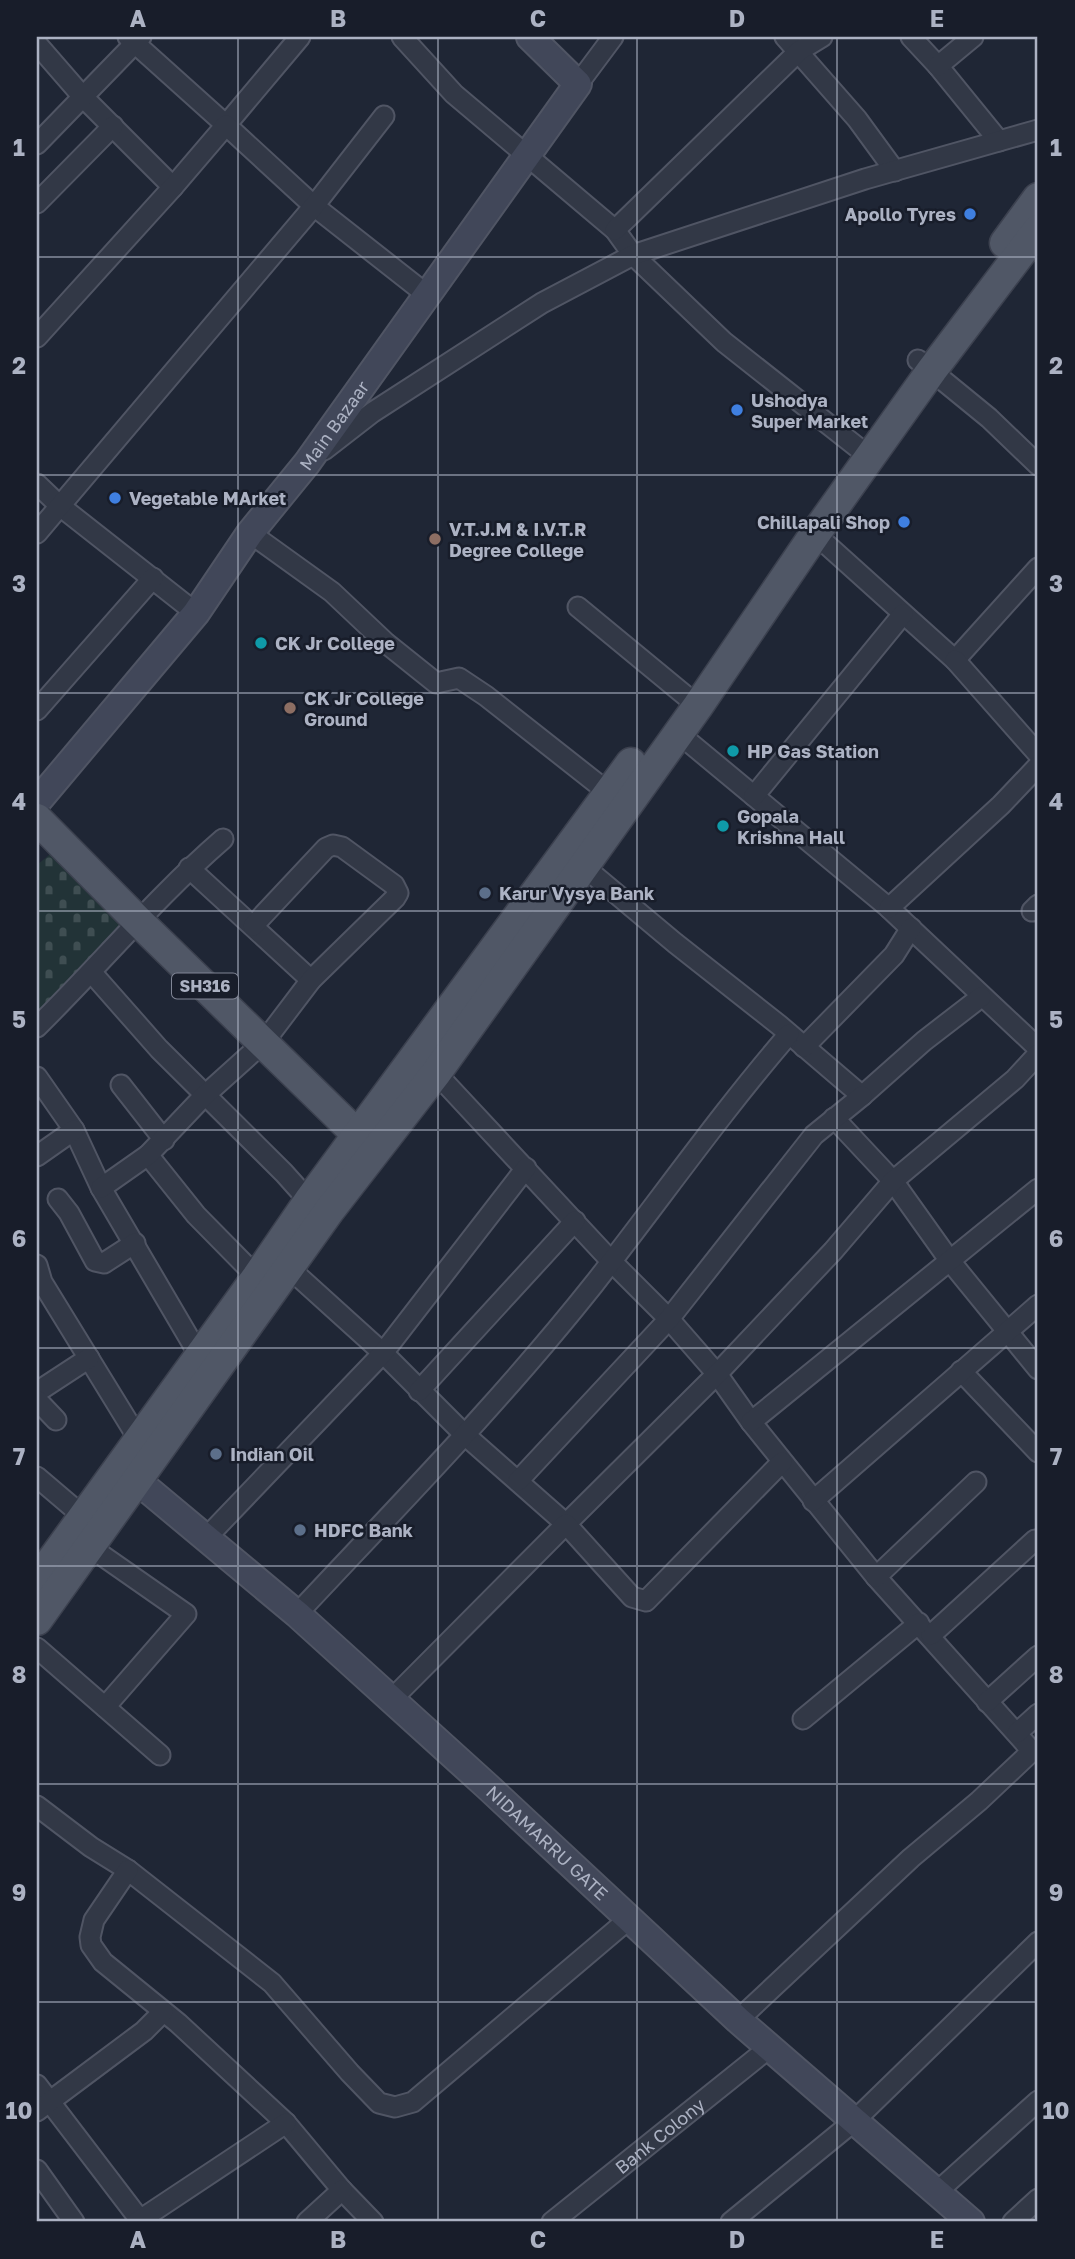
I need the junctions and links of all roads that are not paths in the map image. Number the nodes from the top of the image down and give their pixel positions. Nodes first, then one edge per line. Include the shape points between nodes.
1 (300, 37) edge
2 (402, 37) edge
3 (530, 37) edge
4 (613, 37) edge
5 (822, 37) edge
6 (911, 37) edge
7 (973, 37) edge
8 (135, 39) edge
9 (792, 44) edge
10 (39, 52) edge
11 (938, 66) junction
12 (578, 84) junction
13 (83, 97) junction
14 (384, 117) dead end
15 (226, 125) junction
16 (113, 127) junction
17 (1038, 130) edge
18 (999, 141) junction
19 (37, 144) edge
20 (526, 155) junction
21 (895, 170) junction
22 (173, 187) junction
23 (1038, 198) edge
24 (37, 203) edge
25 (314, 206) junction
26 (615, 230) junction
27 (1038, 230) edge
28 (633, 255) junction
29 (426, 294) junction
30 (37, 337) edge
31 (925, 365) junction
32 (857, 447) junction
33 (307, 464) junction
34 (1038, 465) edge
35 (37, 484) edge
36 (60, 506) junction
37 (37, 533) edge
38 (250, 533) junction
39 (815, 534) junction
40 (1038, 568) edge
41 (153, 578) junction
42 (578, 607) dead end
43 (196, 613) junction
44 (904, 614) junction
45 (955, 660) junction
46 (690, 700) junction
47 (37, 710) edge
48 (678, 733) junction
49 (1038, 754) edge
50 (1038, 766) edge
51 (609, 793) junction
52 (754, 796) junction
53 (37, 802) edge
54 (37, 819) edge
55 (223, 839) dead end
56 (583, 866) junction
57 (189, 868) junction
58 (888, 908) junction
59 (138, 921) junction
60 (253, 926) junction
61 (911, 928) junction
62 (92, 973) junction
63 (311, 980) junction
64 (981, 997) junction
65 (37, 1027) edge
66 (789, 1034) junction
67 (264, 1042) junction
68 (804, 1047) junction
69 (1038, 1048) edge
70 (1038, 1054) edge
71 (436, 1073) junction
72 (37, 1077) edge
73 (121, 1085) dead end
74 (204, 1096) junction
75 (862, 1096) junction
76 (834, 1118) junction
77 (74, 1130) junction
78 (164, 1140) junction
79 (366, 1143) junction
80 (148, 1155) junction
81 (37, 1156) edge
82 (526, 1168) junction
83 (893, 1181) junction
84 (101, 1188) junction
85 (1038, 1189) edge
86 (58, 1199) dead end
87 (309, 1201) junction
88 (575, 1221) junction
89 (135, 1244) junction
90 (611, 1261) junction
91 (950, 1261) junction
92 (37, 1265) edge
93 (289, 1268) junction
94 (257, 1277) junction
95 (1038, 1305) edge
96 (668, 1319) junction
97 (1010, 1332) junction
98 (383, 1353) junction
99 (199, 1355) junction
100 (89, 1358) junction
101 (1038, 1369) edge
102 (961, 1371) junction
103 (717, 1374) junction
104 (37, 1391) edge
105 (419, 1391) junction
106 (37, 1400) edge
107 (56, 1420) dead end
108 (751, 1422) junction
109 (465, 1435) junction
110 (1038, 1452) edge
111 (137, 1462) junction
112 (782, 1462) junction
113 (37, 1477) edge
114 (518, 1481) junction
115 (976, 1482) dead end
116 (813, 1501) junction
117 (84, 1517) junction
118 (566, 1524) junction
119 (207, 1537) junction
120 (1035, 1540) dead end
121 (90, 1547) junction
122 (876, 1577) junction
123 (37, 1581) edge
124 (297, 1614) junction
125 (37, 1620) edge
126 (925, 1629) junction
127 (37, 1648) edge
128 (1038, 1656) edge
129 (391, 1700) junction
130 (987, 1702) junction
131 (104, 1707) junction
132 (1038, 1714) edge
133 (803, 1719) dead end
134 (1017, 1733) junction
135 (1035, 1754) edge
136 (160, 1755) dead end
137 (37, 1806) edge
138 (128, 1870) junction
139 (629, 1919) junction
140 (1038, 1942) edge
141 (163, 2012) junction
142 (738, 2020) junction
143 (769, 2048) junction
144 (37, 2085) edge
145 (1038, 2101) edge
146 (43, 2107) edge
147 (853, 2122) junction
148 (286, 2123) junction
149 (37, 2170) edge
150 (341, 2190) junction
151 (938, 2191) junction
152 (1038, 2199) edge
153 (138, 2221) edge
154 (74, 2222) edge
155 (307, 2222) edge
156 (373, 2222) edge
157 (552, 2222) edge
158 (731, 2222) edge
159 (971, 2222) edge
160 (1013, 2222) edge

1 - 15 street
2 - 20 street via 454,94
3 - 12 main road
4 - 12 street, Main Bazaar
5 - 9 street
6 - 11 street
7 - 11 street
8 - 13 street
8 - 15 street
9 - 21 street via 858,119
9 - 26 street
10 - 13 street
11 - 18 street
12 - 20 main road, Main Bazaar
13 - 16 street
13 - 19 street
14 - 25 street
15 - 22 street
15 - 25 street
16 - 22 street
16 - 24 street
17 - 18 street
18 - 21 street
20 - 26 street
20 - 29 main road, Main Bazaar
21 - 28 street
22 - 30 street
23 - 31 main road
25 - 29 street
25 - 36 street
26 - 28 street
27 - 31 main road
28 - 32 street via 724,342
28 - 33 street via 542,303 373,412
29 - 33 main road, Main Bazaar
31 - 32 main road
31 - 34 street
31 - 39 main road
32 - 46 main road
33 - 38 main road, Main Bazaar
35 - 36 street
36 - 37 street
36 - 41 street
38 - 43 main road, Main Bazaar
38 - 51 street via 332,592 436,683 459,678
39 - 44 street
39 - 46 main road
40 - 45 street
41 - 43 street
41 - 47 street
42 - 46 street
43 - 53 main road, Main Bazaar
44 - 45 street
44 - 52 street
45 - 49 street
46 - 48 main road
46 - 51 main road
48 - 52 street
48 - 56 main road
50 - 58 street
51 - 79 main road via 382,1105
52 - 58 street
54 - 59 main road, SH316
55 - 57 street
56 - 66 street
56 - 71 main road
57 - 59 street
57 - 60 street
58 - 61 street
59 - 62 street
59 - 67 main road, SH316
60 - 63 street
60 - 63 street via 333,845 394,885 395,898
61 - 64 street
61 - 68 street via 894,955
62 - 65 street
62 - 74 street
63 - 67 street
64 - 69 street
64 - 75 street
66 - 68 street
66 - 90 street via 736,1095
67 - 74 street
67 - 79 main road, SH316
68 - 75 street
70 - 83 street via 1015,1079
71 - 79 main road
71 - 82 street
72 - 77 street
73 - 78 street
74 - 78 street
74 - 87 street
75 - 76 street
76 - 83 street
76 - 96 street via 814,1135
77 - 81 street
77 - 84 street
78 - 80 street
79 - 87 main road
79 - 93 main road
80 - 84 street
80 - 94 street
82 - 88 street
82 - 98 street
83 - 91 street
83 - 103 street
84 - 89 street
85 - 91 street
86 - 89 street via 95,1261 104,1263
87 - 94 main road
88 - 90 street
88 - 105 street
89 - 99 street
90 - 96 street
90 - 109 street
91 - 97 street
91 - 108 street
92 - 100 street via 42,1282
93 - 98 street
93 - 111 main road
94 - 99 main road
95 - 97 street
96 - 103 street
96 - 114 street
97 - 101 street
97 - 102 street
98 - 105 street
98 - 119 street
99 - 111 main road
100 - 104 street
100 - 111 street
102 - 110 street
102 - 116 street
103 - 108 street
103 - 118 street
105 - 109 street
106 - 107 street
108 - 112 street
109 - 114 street
109 - 124 street
111 - 117 main road
111 - 119 main road, NIDAMARRU GATE
111 - 121 main road
112 - 116 street
112 - 118 street via 646,1601 632,1597
113 - 117 street
114 - 118 street
115 - 122 street
116 - 122 street
117 - 123 main road
118 - 129 street
119 - 124 main road, NIDAMARRU GATE
120 - 126 street
121 - 125 main road
121 - 131 street via 187,1614
122 - 126 street
124 - 129 main road, NIDAMARRU GATE
126 - 130 street
126 - 133 street
127 - 131 street
128 - 130 street
129 - 139 main road, NIDAMARRU GATE
130 - 134 street
131 - 136 street
132 - 134 street
134 - 135 street
135 - 142 street via 911,1858
137 - 138 street
138 - 139 street via 272,1983 350,2073 388,2107 413,2102
138 - 141 street via 94,1920 91,1945 103,1962
139 - 142 main road, NIDAMARRU GATE
140 - 147 street
141 - 146 street
141 - 148 street
142 - 143 main road, NIDAMARRU GATE
143 - 147 main road, NIDAMARRU GATE
143 - 157 street, Bank Colony
144 - 146 street
145 - 151 street
146 - 153 street
147 - 151 main road, NIDAMARRU GATE
147 - 158 street
148 - 150 street
148 - 153 street
149 - 154 street
150 - 155 street
150 - 156 street
151 - 159 main road, NIDAMARRU GATE
152 - 160 street

